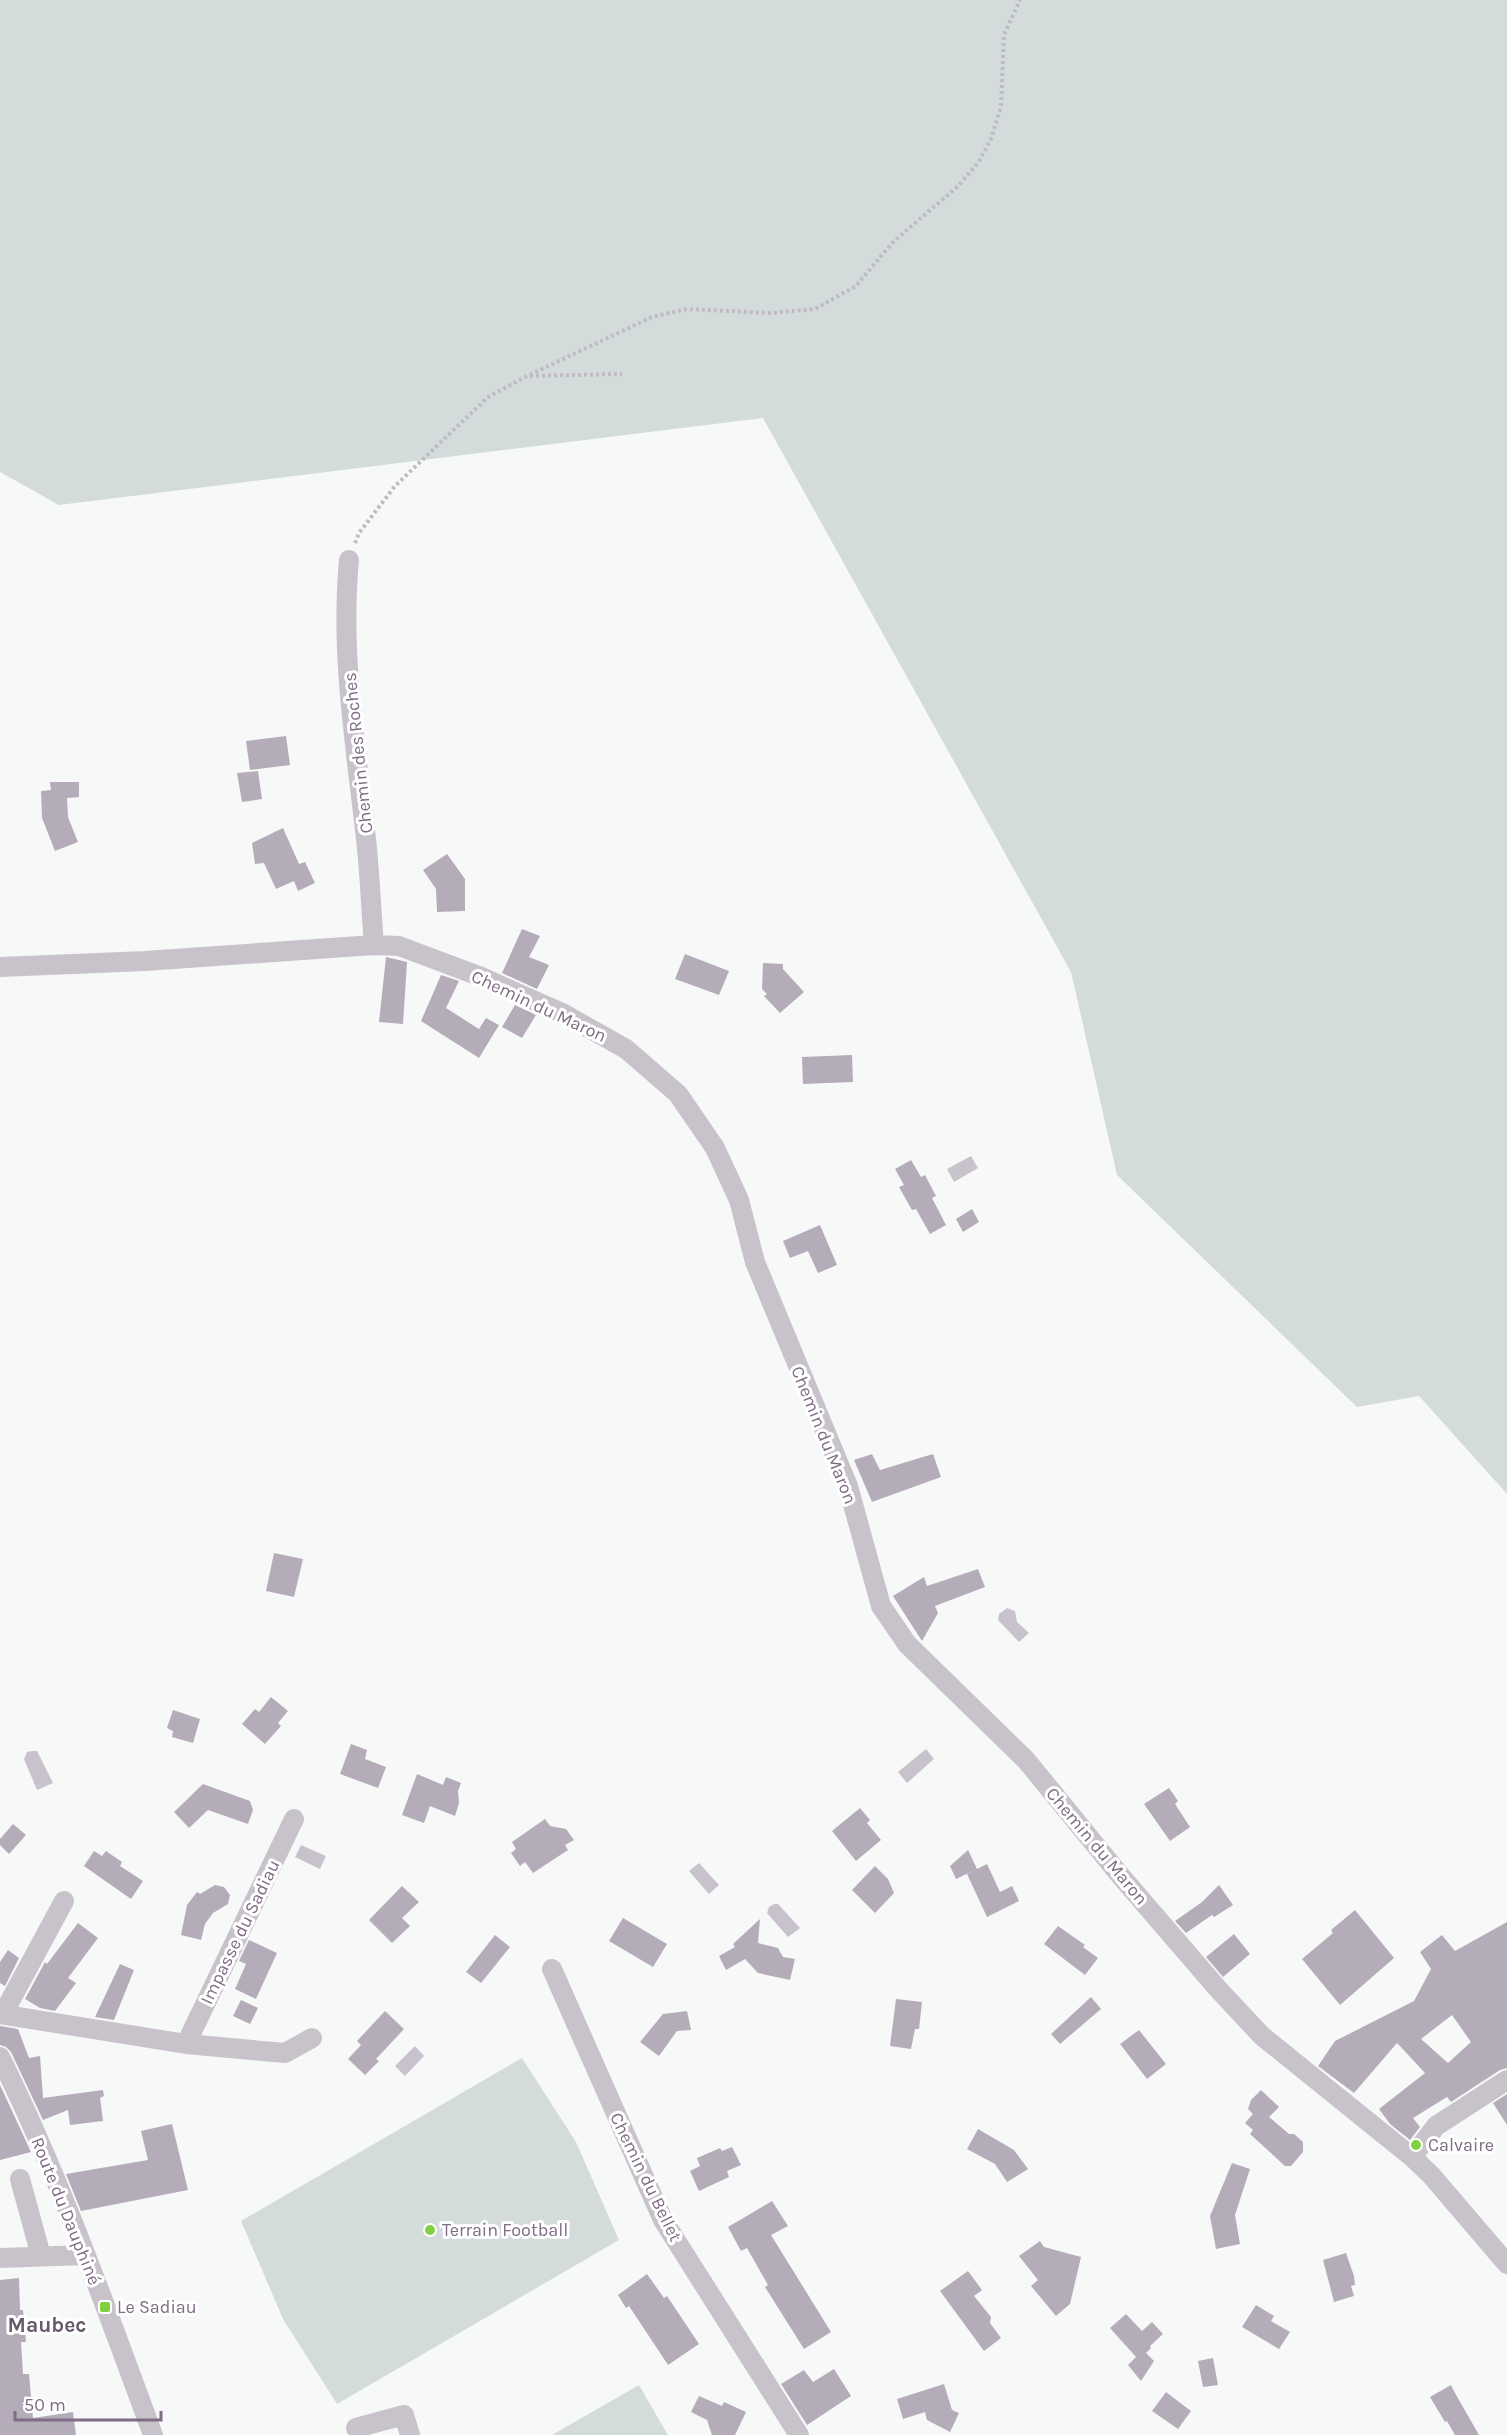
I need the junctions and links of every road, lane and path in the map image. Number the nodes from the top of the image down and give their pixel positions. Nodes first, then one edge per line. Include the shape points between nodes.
1 (1020, 0) edge
2 (622, 374) dead end
3 (527, 376) junction
4 (349, 560) joint
5 (374, 945) junction
6 (0, 967) edge
7 (294, 1819) dead end
8 (64, 1902) dead end
9 (552, 1969) dead end
10 (2, 2014) edge
11 (312, 2038) dead end
12 (186, 2044) junction
13 (0, 2057) edge
14 (1507, 2080) edge
15 (1412, 2157) junction
16 (20, 2179) dead end
17 (85, 2254) junction
18 (41, 2256) junction
19 (0, 2258) edge
20 (1507, 2264) edge
21 (356, 2428) dead end
22 (153, 2435) edge
23 (410, 2435) edge
24 (799, 2435) edge

1 - 3 path via 1004,35 1001,106 978,164 892,243 856,286 815,309 770,313 687,309 652,317
2 - 3 path
3 - 4 path via 488,397 394,486 359,533
4 - 5 street, Chemin des Roches via 347,648
5 - 6 street, Chemin du Maron
5 - 15 street, Chemin du Maron via 399,946 564,1014 626,1049 678,1094 715,1148 739,1200 755,1262 848,1486 881,1606 907,1644 1026,1760 1127,1883 1262,2036
7 - 12 street, Impasse du Sadiau
8 - 10 street
9 - 24 street, Chemin du Bellet via 663,2220
10 - 12 street
11 - 12 street via 285,2053
13 - 17 street, Route du Dauphiné
14 - 15 street via 1436,2126
15 - 20 street, Chemin du Maron
16 - 18 street
17 - 18 street
17 - 22 street, Route du Dauphiné
18 - 19 street
21 - 23 street via 404,2415

